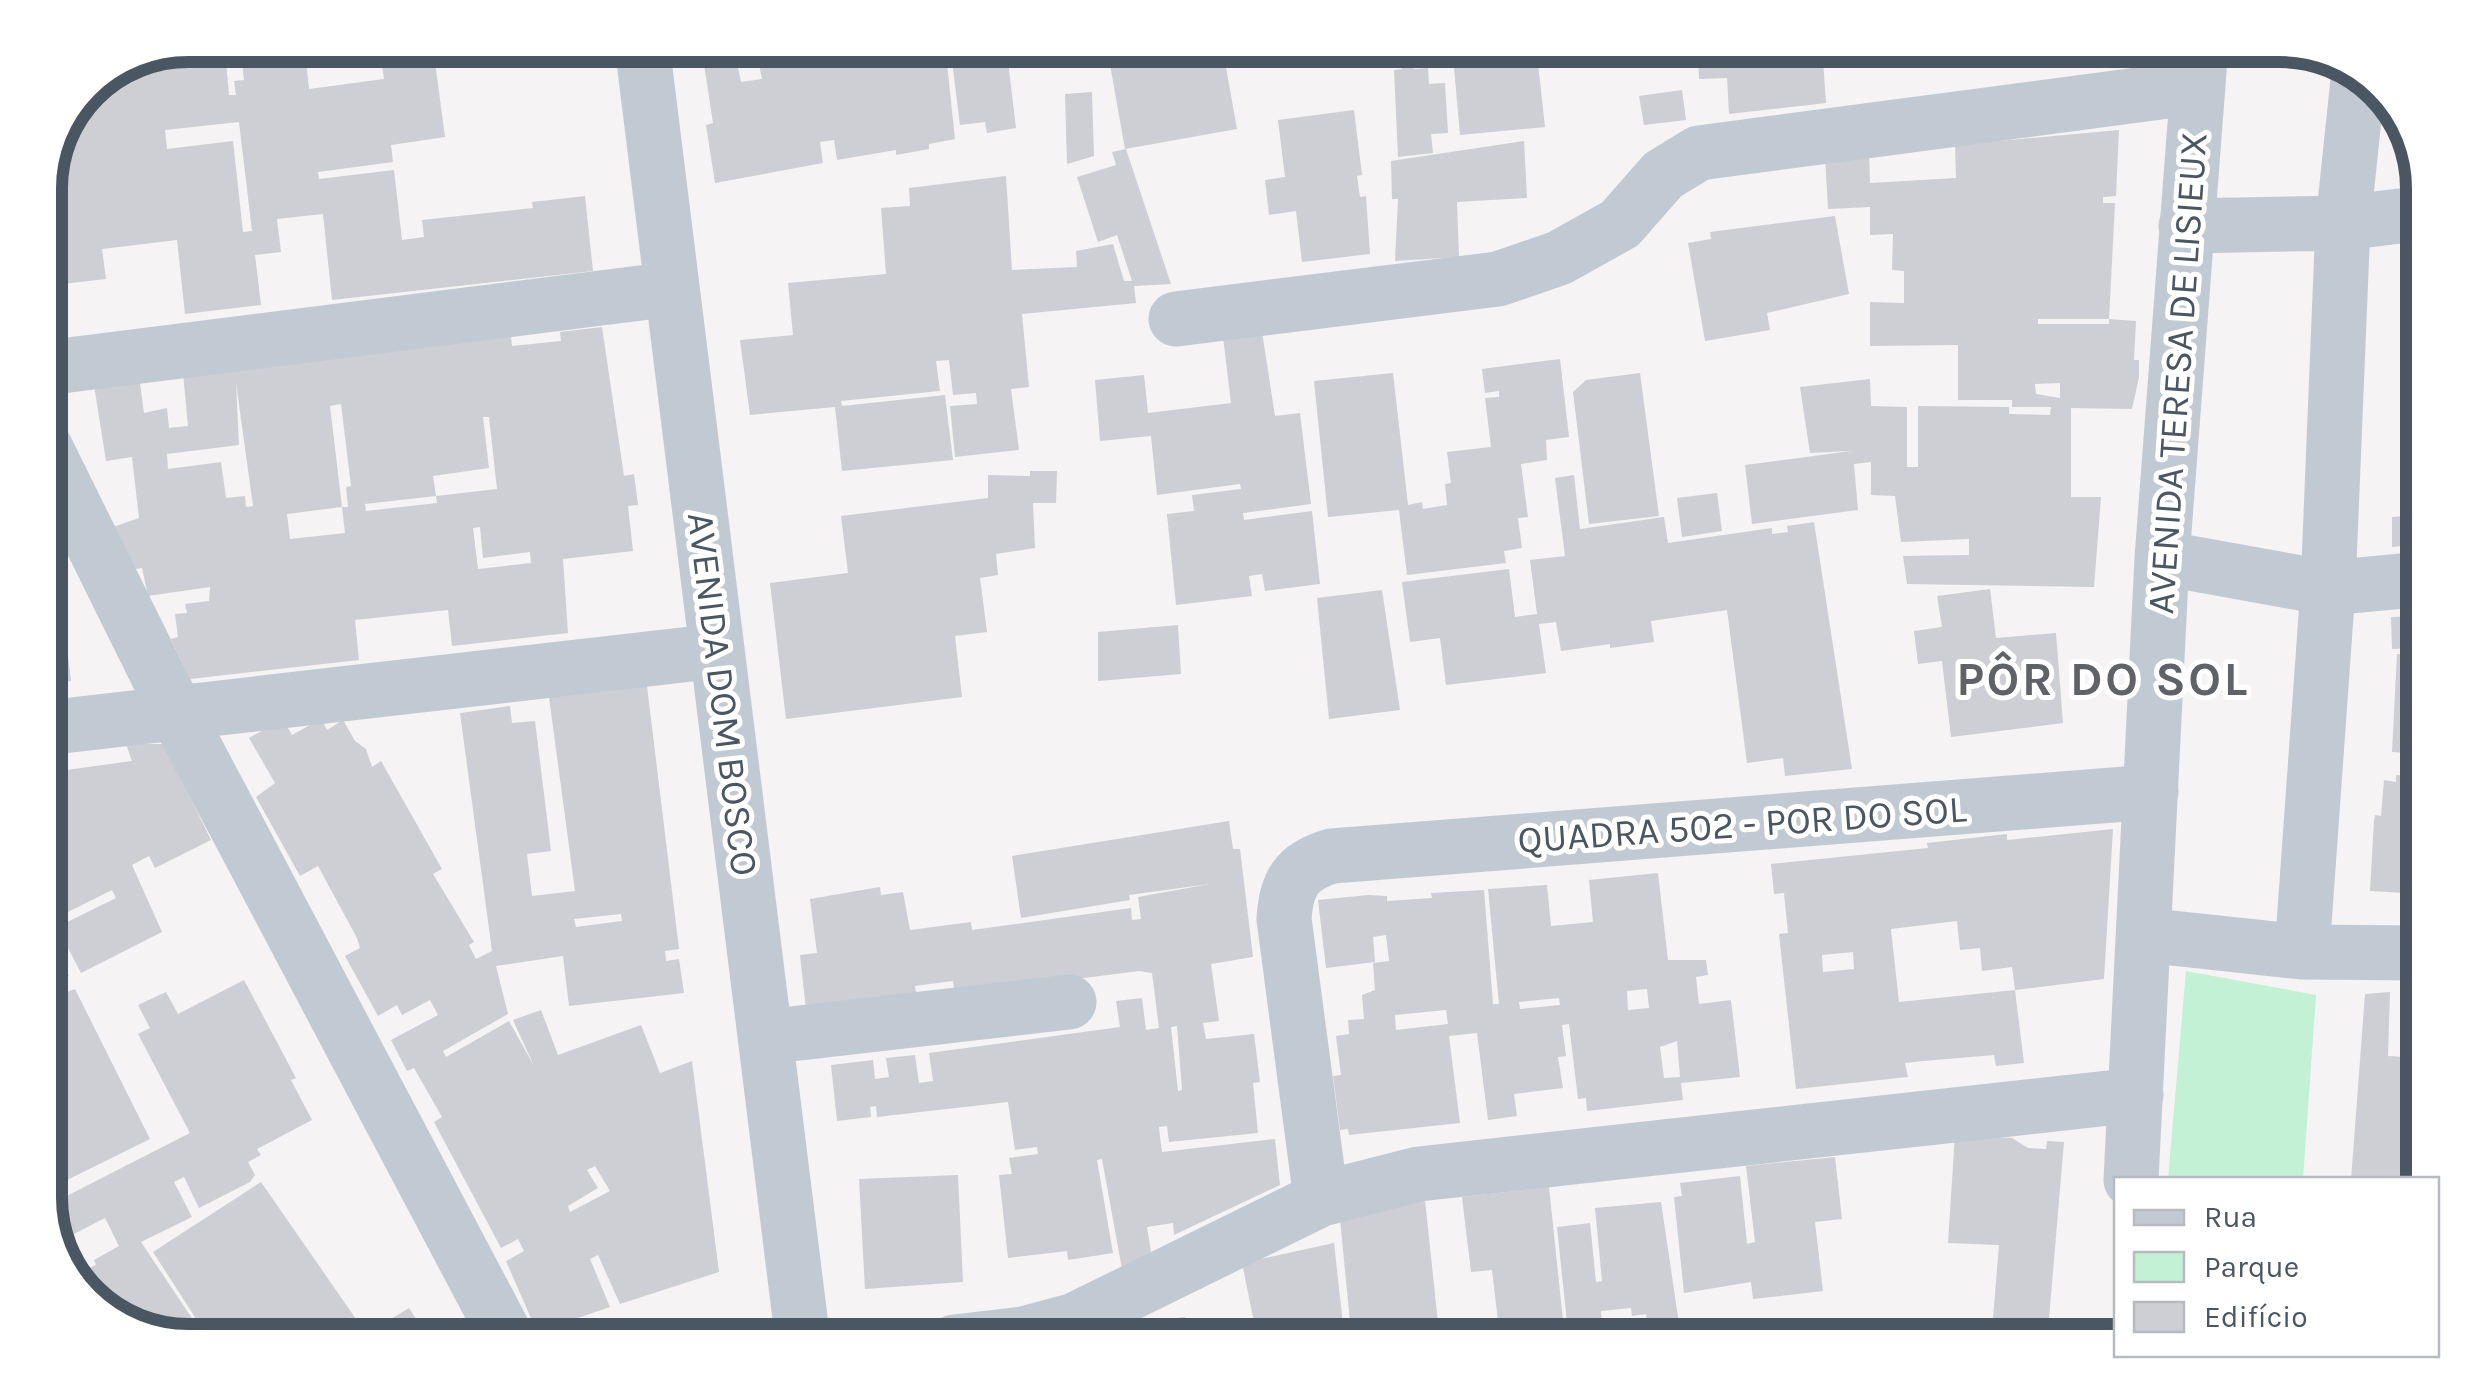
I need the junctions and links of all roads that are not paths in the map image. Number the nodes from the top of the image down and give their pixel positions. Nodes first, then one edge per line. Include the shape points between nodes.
1 (644, 62) edge
2 (2200, 66) edge
3 (2357, 89) edge
4 (2406, 215) edge
5 (2343, 223) junction
6 (2186, 226) junction
7 (672, 290) junction
8 (1176, 319) dead end
9 (63, 366) edge
10 (63, 484) edge
11 (2162, 558) junction
12 (2406, 581) edge
13 (2328, 588) junction
14 (717, 651) junction
15 (176, 714) junction
16 (63, 726) edge
17 (2151, 792) junction
18 (2144, 936) junction
19 (2302, 952) junction
20 (2406, 954) edge
21 (1069, 1002) dead end
22 (766, 1037) junction
23 (2136, 1095) junction
24 (2131, 1177) edge
25 (1321, 1199) junction
26 (499, 1324) edge
27 (802, 1324) edge
28 (1061, 1324) edge

1 - 7 street, AVENIDA DOM BOSCO
2 - 6 street, AVENIDA TERESA DE LISIEUX
2 - 8 street via 1699,152 1663,175 1620,224 1560,258 1498,280
3 - 5 street
4 - 5 street
5 - 6 street
5 - 13 street
6 - 11 street, AVENIDA TERESA DE LISIEUX
7 - 9 street
7 - 14 street, AVENIDA DOM BOSCO
10 - 15 street
11 - 13 street
11 - 17 street, AVENIDA TERESA DE LISIEUX
12 - 13 street
13 - 19 street
14 - 15 street
14 - 22 street, AVENIDA DOM BOSCO
15 - 16 street
15 - 26 street
17 - 18 street, AVENIDA TERESA DE LISIEUX
17 - 25 street, QUADRA 502 - POR DO SOL via 1332,856 1298,872 1289,884 1284,919
18 - 19 street
18 - 23 street, AVENIDA TERESA DE LISIEUX
19 - 20 street
21 - 22 street
22 - 27 street, AVENIDA DOM BOSCO
23 - 24 street, AVENIDA TERESA DE LISIEUX
23 - 25 street via 1419,1174
25 - 28 street

